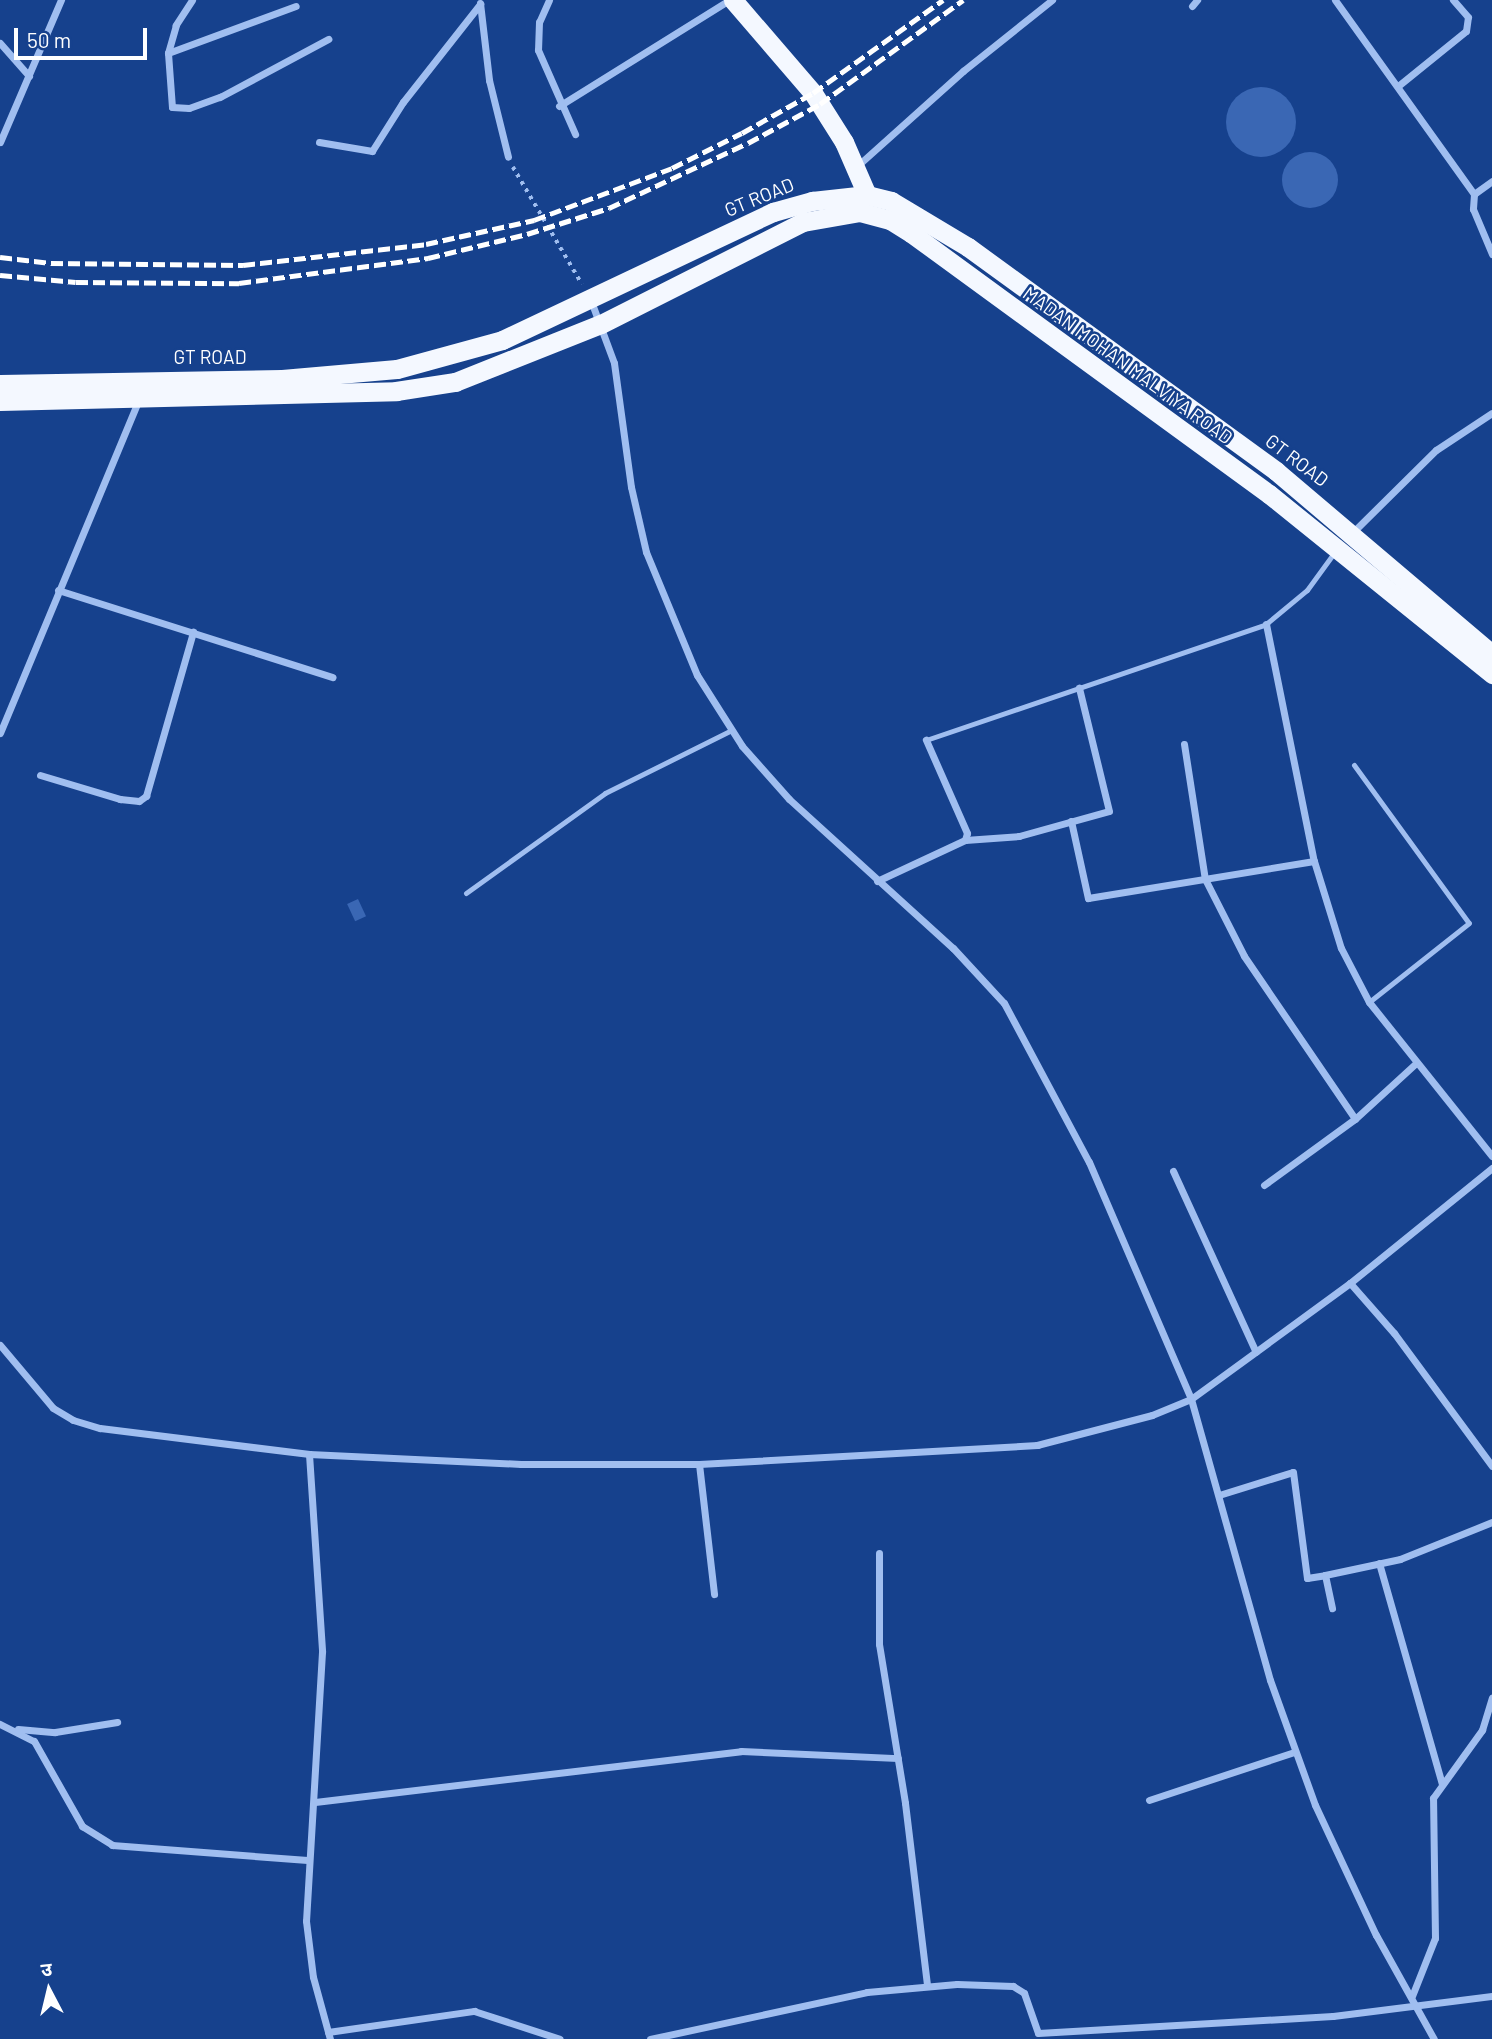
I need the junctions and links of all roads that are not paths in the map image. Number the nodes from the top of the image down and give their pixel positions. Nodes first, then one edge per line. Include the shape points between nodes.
1 (61, 0) edge
2 (192, 0) edge
3 (550, 0) edge
4 (731, 0) edge
5 (1052, 0) edge
6 (1335, 0) edge
7 (1453, 0) edge
8 (480, 2) edge
9 (296, 6) dead end
10 (328, 39) dead end
11 (0, 43) edge
12 (168, 52) junction
13 (29, 76) junction
14 (1398, 86) junction
15 (559, 106) junction
16 (575, 134) dead end
17 (0, 142) edge
18 (319, 142) dead end
19 (508, 157) road end
20 (856, 168) junction
21 (1492, 181) edge
22 (1474, 194) junction
23 (863, 204) junction
24 (1492, 254) edge
25 (591, 301) junction
26 (601, 324) junction
27 (0, 384) edge
28 (141, 396) junction
29 (0, 401) edge
30 (1492, 413) edge
31 (1353, 532) junction
32 (1339, 547) junction
33 (58, 590) junction
34 (1266, 624) junction
35 (193, 632) junction
36 (1492, 654) edge
37 (1492, 674) edge
38 (332, 677) dead end
39 (1079, 688) junction
40 (732, 730) junction
41 (0, 733) edge
42 (926, 740) joint
43 (1184, 744) dead end
44 (1354, 765) dead end
45 (40, 775) dead end
46 (1071, 821) junction
47 (965, 840) junction
48 (1314, 861) junction
49 (1205, 879) junction
50 (877, 881) junction
51 (466, 894) dead end
52 (1369, 1002) junction
53 (1415, 1064) junction
54 (1355, 1119) junction
55 (1492, 1156) edge
56 (1492, 1168) edge
57 (1173, 1171) dead end
58 (1264, 1185) dead end
59 (1350, 1283) junction
60 (0, 1345) edge
61 (1256, 1352) junction
62 (1191, 1399) junction
63 (309, 1454) junction
64 (699, 1464) junction
65 (1492, 1466) edge
66 (1219, 1495) junction
67 (1492, 1522) edge
68 (879, 1553) dead end
69 (1379, 1563) junction
70 (1325, 1575) junction
71 (714, 1594) dead end
72 (1332, 1608) dead end
73 (1492, 1698) edge
74 (117, 1723) dead end
75 (0, 1724) edge
76 (17, 1729) junction
77 (1294, 1752) junction
78 (898, 1758) junction
79 (1442, 1784) junction
80 (1149, 1800) dead end
81 (315, 1802) junction
82 (307, 1860) junction
83 (926, 1985) junction
84 (1412, 1996) junction
85 (1492, 1997) edge
86 (1420, 2007) junction
87 (329, 2035) edge
88 (1038, 2036) edge
89 (560, 2039) edge
90 (650, 2039) edge
91 (1434, 2039) edge

1 - 13 street
2 - 12 street via 176,25
3 - 15 street via 539,22 538,50
4 - 15 street
4 - 20 highway via 813,93
5 - 20 street via 963,71
6 - 14 street
7 - 14 street via 1468,17 1465,31
8 - 18 street via 403,102 372,151
8 - 19 street via 489,80
9 - 12 street
10 - 12 street via 220,97 189,108 168,103
11 - 13 street
13 - 17 street
14 - 22 street
15 - 16 street
20 - 23 highway
21 - 22 street
22 - 24 street via 1473,209
23 - 25 highway, GT ROAD via 812,201 773,212
23 - 26 highway, GT ROAD via 783,231
23 - 31 highway, GT ROAD via 902,206 968,247
23 - 32 highway, MADAN MOHAN MALVIYA ROAD via 911,233
25 - 26 street
25 - 27 highway, GT ROAD via 502,341 397,369 282,379
26 - 28 highway, GT ROAD via 455,382 383,391
26 - 40 street via 614,363 631,487 646,552 682,644
28 - 29 highway, GT ROAD
28 - 33 street
30 - 31 street via 1436,450
31 - 32 street
31 - 36 highway, GT ROAD
32 - 34 lane via 1307,590
32 - 37 highway, MADAN MOHAN MALVIYA ROAD
33 - 35 street
33 - 41 street
34 - 39 lane
34 - 48 street
35 - 38 street
35 - 45 street via 146,796 132,801
39 - 42 lane
39 - 46 street via 1109,811
40 - 50 street via 789,799
40 - 51 lane via 605,793
42 - 47 street via 967,833
43 - 49 street
44 - 52 lane via 1469,923
46 - 47 street via 1019,836
46 - 49 street via 1088,898
47 - 50 street
48 - 49 street
48 - 52 street via 1341,948
49 - 54 street via 1244,956
50 - 62 street via 984,979 1020,1028 1123,1235
52 - 53 street
53 - 54 street
53 - 55 street
54 - 58 street
56 - 59 street
57 - 61 street
59 - 61 street
59 - 65 street via 1394,1333
60 - 63 street via 53,1408 73,1420 100,1428
61 - 62 street
62 - 64 street via 1152,1415 1037,1445
62 - 66 street
63 - 64 street via 521,1464
63 - 81 street via 323,1652
64 - 71 street
66 - 70 street via 1293,1472 1307,1578
66 - 77 street
67 - 69 street
68 - 78 street via 879,1644
69 - 70 street
69 - 79 street
70 - 72 street
73 - 79 street via 1482,1730
74 - 76 street via 55,1732
75 - 76 street
76 - 82 street via 34,1741 46,1758 82,1826 112,1845
77 - 80 street
77 - 84 street via 1352,1888
78 - 81 street via 741,1751
78 - 83 street
79 - 84 street via 1433,1798 1431,1818 1435,1938
81 - 82 street
82 - 87 street via 306,1921 313,1977
83 - 88 street via 1013,1986 1029,2002
83 - 90 street via 782,2008
84 - 86 street
85 - 86 street
86 - 88 street
86 - 91 street
87 - 89 street via 474,2011 498,2015

